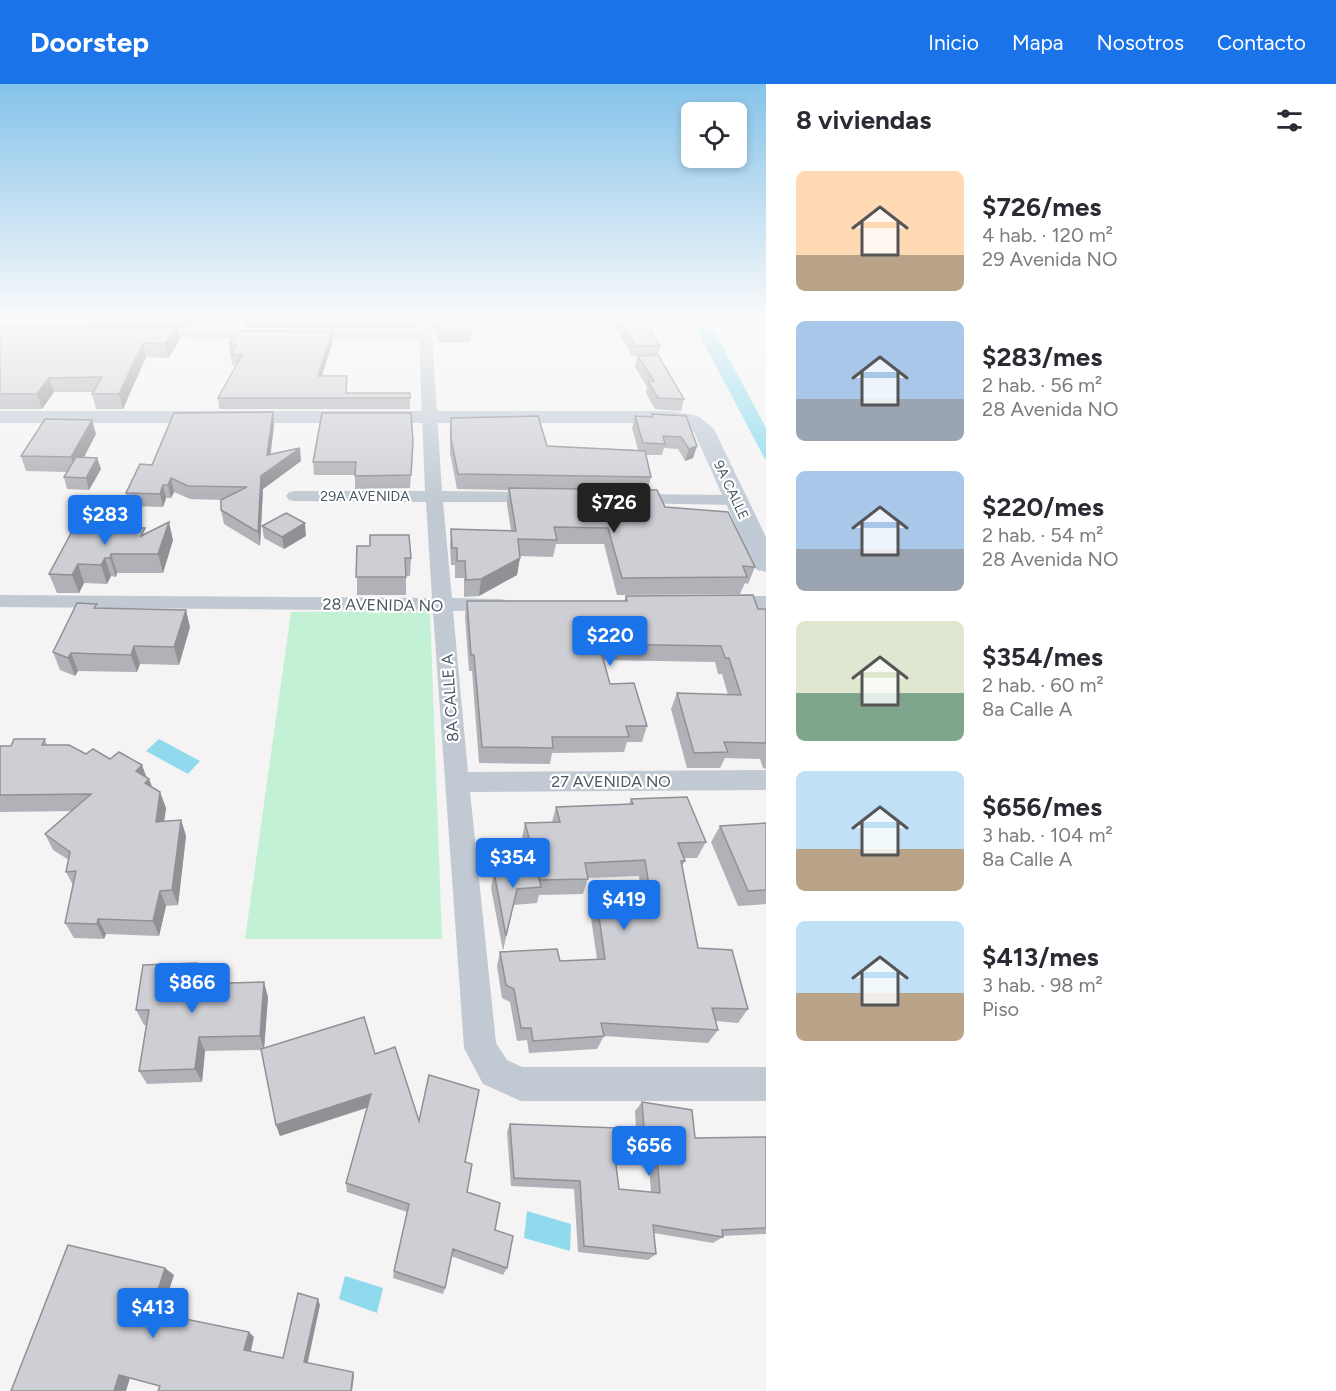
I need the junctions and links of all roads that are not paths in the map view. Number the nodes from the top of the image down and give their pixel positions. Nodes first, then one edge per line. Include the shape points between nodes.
1 (429, 380) edge
2 (0, 417) edge
3 (431, 418) junction
4 (295, 496) dead end
5 (435, 496) junction
6 (550, 498) edge
7 (608, 498) edge
8 (736, 500) junction
9 (766, 564) edge
10 (0, 601) edge
11 (766, 602) edge
12 (706, 603) edge
13 (515, 605) edge
14 (443, 606) junction
15 (766, 780) edge
16 (456, 782) junction
17 (766, 1084) edge

1 - 3 street, 8A CALLE A
2 - 3 street
3 - 5 street, 8A CALLE A
3 - 8 street, 9A CALLE via 691,420 703,429
4 - 5 street, 29A AVENIDA
5 - 6 street, 29A AVENIDA
5 - 14 street, 8A CALLE A
7 - 8 street
8 - 9 street, 9A CALLE
10 - 14 street, 28 AVENIDA NO
11 - 12 street
13 - 14 street, 28 AVENIDA NO
14 - 16 street, 8A CALLE A
15 - 16 street, 27 AVENIDA NO
16 - 17 street, 8A CALLE A via 480,1048 495,1072 521,1084

